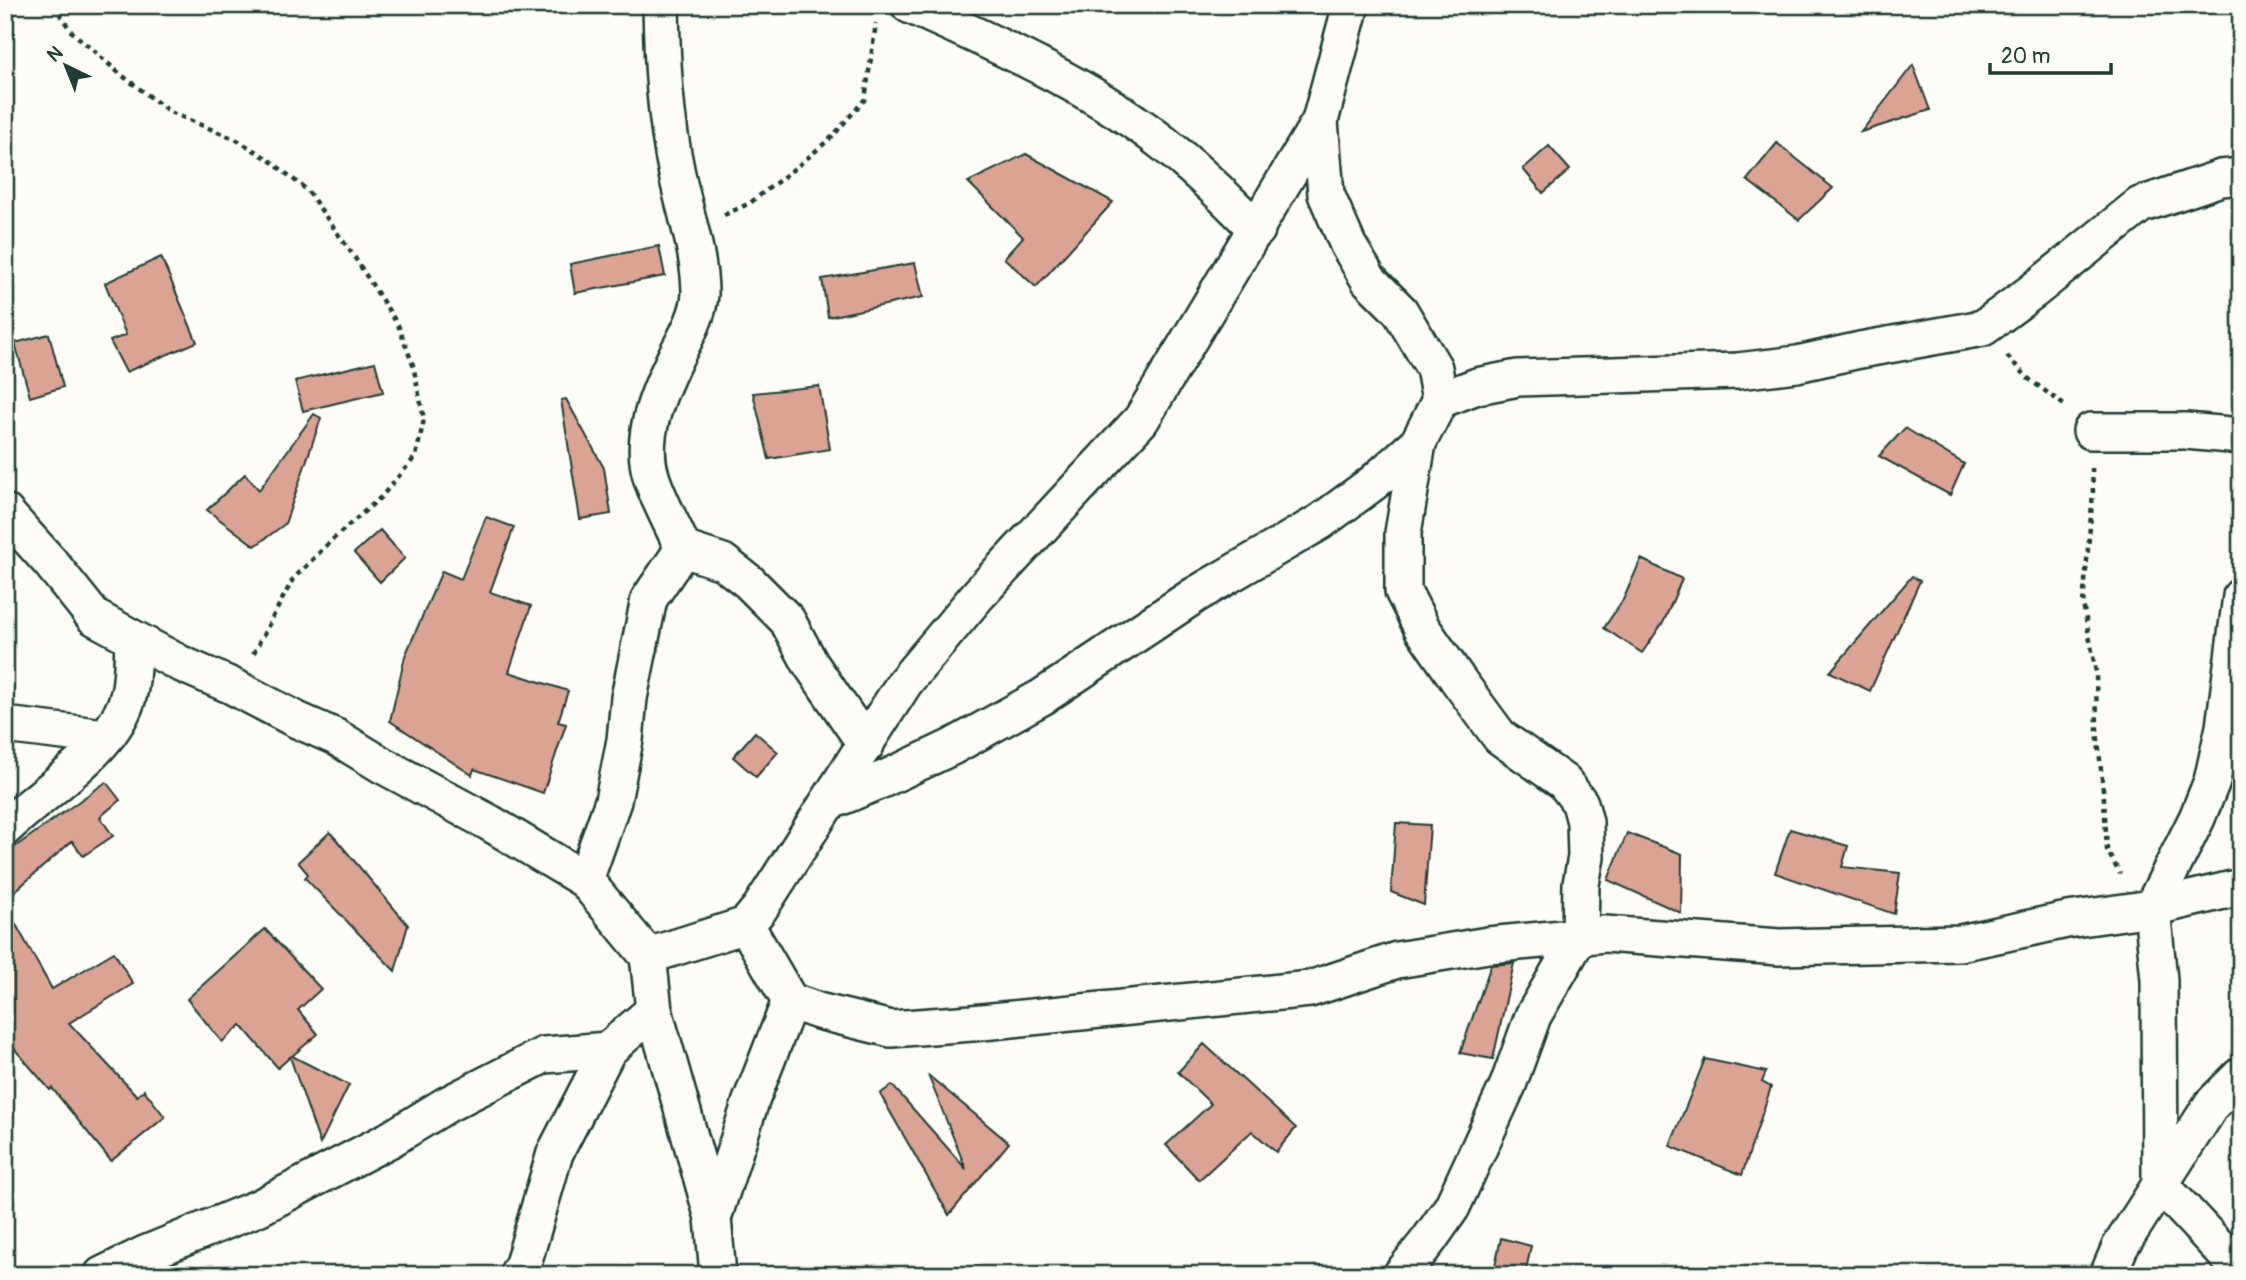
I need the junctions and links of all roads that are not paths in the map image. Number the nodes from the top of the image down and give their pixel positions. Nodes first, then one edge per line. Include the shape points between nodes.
1 (661, 5) edge
2 (1350, 5) edge
3 (893, 12) edge
4 (1320, 121) junction
5 (2241, 176) edge
6 (1257, 230) junction
7 (1440, 400) junction
8 (2091, 431) road end
9 (2241, 436) edge
10 (1418, 443) junction
11 (5, 512) edge
12 (683, 549) junction
13 (2241, 596) edge
14 (133, 639) junction
15 (5, 724) edge
16 (105, 737) junction
17 (866, 744) junction
18 (829, 802) junction
19 (5, 828) edge
20 (585, 880) junction
21 (2241, 887) edge
22 (2145, 908) junction
23 (746, 925) junction
24 (1580, 935) junction
25 (648, 956) junction
26 (790, 1001) junction
27 (654, 1010) junction
28 (608, 1050) junction
29 (2241, 1075) edge
30 (2160, 1184) junction
31 (713, 1218) junction
32 (2241, 1270) edge
33 (102, 1275) edge
34 (517, 1275) edge
35 (718, 1275) edge
36 (1401, 1275) edge
37 (2108, 1275) edge

1 - 12 street via 665,113 691,223 700,296 691,326 664,379 646,444 651,475
2 - 4 street
3 - 6 street via 1008,50 1103,103 1158,139
4 - 6 street
4 - 7 street via 1325,194 1369,280 1399,311 1434,368
5 - 7 street via 2210,181 2140,205 1983,328 1738,371 1518,378
6 - 17 street via 1141,420 978,595 905,682
7 - 10 street
8 - 9 street
10 - 18 street via 1320,522 1195,595 1042,697 952,747
10 - 24 street via 1403,533 1403,591 1422,628 1500,737 1564,782 1580,803 1586,857
11 - 14 street via 94,617
12 - 17 street via 723,562 787,620 810,663
12 - 20 street via 649,598 613,801
13 - 22 street via 2212,781 2191,830
14 - 16 street via 129,692
14 - 20 street via 336,737
15 - 16 street
16 - 19 street
17 - 18 street
18 - 23 street
20 - 25 street
21 - 22 street
22 - 24 street via 1960,943 1779,947
22 - 30 street via 2159,980
23 - 25 street
23 - 26 street
24 - 26 street via 1396,960 1310,989 972,1023 891,1029
24 - 36 street via 1533,1016 1508,1085 1452,1207
25 - 27 street
26 - 31 street
27 - 28 street
27 - 31 street
28 - 33 street via 544,1055 260,1207
28 - 34 street via 555,1153
29 - 30 street via 2212,1104
30 - 32 street
30 - 37 street
31 - 35 street

